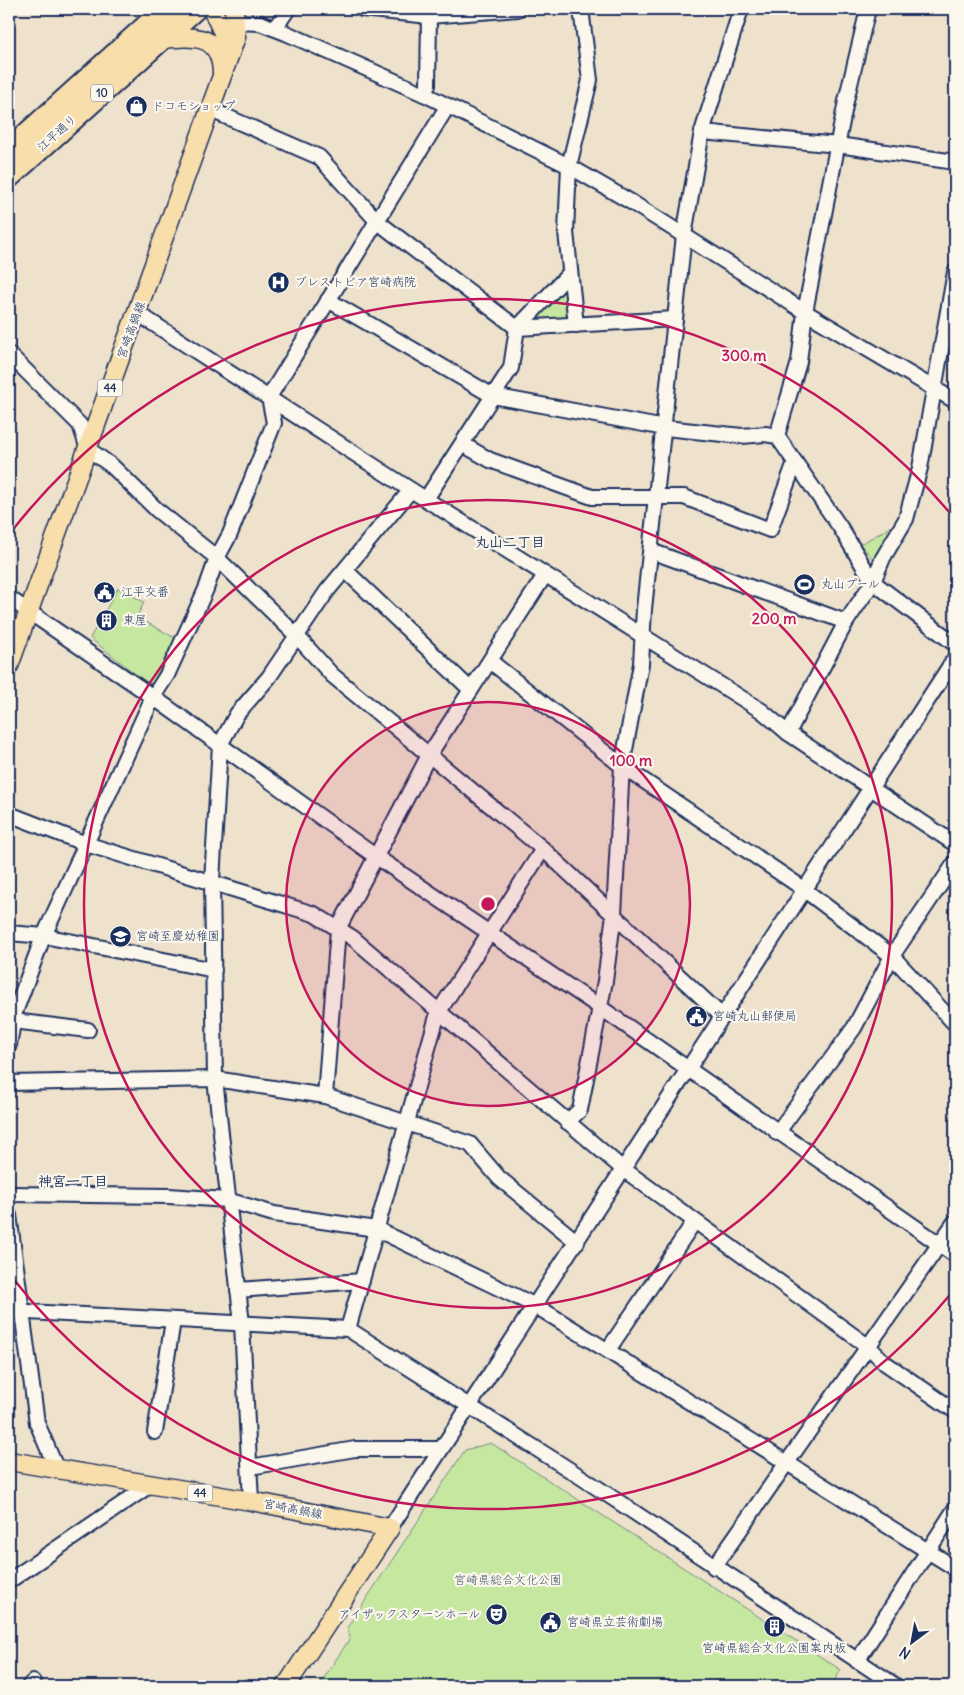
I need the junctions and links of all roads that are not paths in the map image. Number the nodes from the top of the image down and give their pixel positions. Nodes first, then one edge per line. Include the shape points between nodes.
1 (165, 9) edge
2 (195, 9) edge
3 (212, 9) edge
4 (288, 9) edge
5 (362, 9) edge
6 (518, 9) edge
7 (581, 9) edge
8 (741, 9) edge
9 (868, 9) edge
10 (235, 16) edge
11 (429, 16) junction
12 (274, 28) junction
13 (162, 38) junction
14 (231, 50) junction
15 (222, 76) junction
16 (424, 94) junction
17 (447, 106) junction
18 (211, 110) junction
19 (702, 132) junction
20 (838, 145) junction
21 (9, 150) edge
22 (955, 162) edge
23 (569, 166) junction
24 (9, 177) edge
25 (378, 222) junction
26 (684, 235) junction
27 (955, 272) edge
28 (569, 274) junction
29 (328, 300) junction
30 (806, 312) junction
31 (138, 313) junction
32 (676, 319) junction
33 (576, 325) junction
34 (517, 328) junction
35 (9, 354) edge
36 (933, 387) junction
37 (493, 396) junction
38 (269, 397) junction
39 (955, 401) edge
40 (665, 428) junction
41 (777, 436) junction
42 (462, 444) junction
43 (88, 449) junction
44 (795, 462) junction
45 (411, 490) junction
46 (657, 495) junction
47 (426, 499) junction
48 (651, 551) junction
49 (217, 558) junction
50 (345, 570) junction
51 (545, 575) junction
52 (873, 582) junction
53 (9, 598) edge
54 (29, 611) junction
55 (846, 622) junction
56 (296, 635) junction
57 (644, 636) junction
58 (955, 644) edge
59 (955, 658) edge
60 (490, 661) junction
61 (9, 666) edge
62 (471, 690) junction
63 (153, 697) junction
64 (788, 733) junction
65 (220, 745) junction
66 (429, 755) junction
67 (622, 766) junction
68 (872, 787) junction
69 (9, 814) edge
70 (86, 844) junction
71 (955, 844) edge
72 (543, 849) junction
73 (375, 856) junction
74 (955, 863) edge
75 (212, 881) junction
76 (805, 891) junction
77 (614, 914) junction
78 (338, 929) junction
79 (490, 932) junction
80 (9, 933) edge
81 (44, 936) junction
82 (892, 956) junction
83 (214, 970) junction
84 (601, 1008) junction
85 (438, 1013) junction
86 (724, 1017) junction
87 (13, 1020) junction
88 (955, 1024) edge
89 (88, 1030) dead end
90 (9, 1045) edge
91 (687, 1070) junction
92 (215, 1079) junction
93 (9, 1083) edge
94 (325, 1096) junction
95 (567, 1122) junction
96 (408, 1123) junction
97 (777, 1132) junction
98 (623, 1169) junction
99 (9, 1194) edge
100 (227, 1200) junction
101 (9, 1215) edge
102 (694, 1222) junction
103 (955, 1222) edge
104 (376, 1229) junction
105 (577, 1242) junction
106 (940, 1245) junction
107 (955, 1255) edge
108 (362, 1280) junction
109 (238, 1290) junction
110 (536, 1306) junction
111 (16, 1312) edge
112 (173, 1321) junction
113 (242, 1324) junction
114 (348, 1329) junction
115 (869, 1347) junction
116 (608, 1350) junction
117 (469, 1406) junction
118 (955, 1411) edge
119 (155, 1432) dead end
120 (440, 1449) junction
121 (9, 1461) edge
122 (786, 1463) junction
123 (250, 1467) junction
124 (57, 1470) junction
125 (150, 1485) junction
126 (252, 1501) junction
127 (955, 1509) edge
128 (390, 1528) junction
129 (930, 1550) junction
130 (714, 1567) junction
131 (955, 1568) edge
132 (9, 1581) edge
133 (857, 1660) junction
134 (286, 1686) edge
135 (896, 1686) edge

1 - 21 highway, 江平通り / 10
2 - 13 highway, 江平通り / 10
3 - 14 main road
4 - 12 street
5 - 11 street
6 - 11 street
7 - 23 street via 590,80
8 - 19 street
9 - 20 street
10 - 12 street
10 - 14 main road, 宮崎高鍋線 / 44 via 236,37
11 - 16 street via 428,84
12 - 16 street
13 - 15 main road via 186,36 204,39 222,59
13 - 24 highway, 江平通り / 10
14 - 15 main road, 宮崎高鍋線 / 44
15 - 18 main road, 宮崎高鍋線 / 44
16 - 17 street
17 - 23 street
17 - 25 street
18 - 25 street via 319,157
18 - 31 main road, 宮崎高鍋線 / 44
19 - 20 street
19 - 26 street
20 - 22 street
20 - 30 street
23 - 26 street
23 - 28 street via 566,232
25 - 29 street
25 - 34 street
26 - 30 street
26 - 32 street
27 - 36 street
28 - 33 street
28 - 34 street
29 - 37 street
29 - 38 street
30 - 36 street
30 - 41 street via 799,362
31 - 38 street
31 - 43 main road, 宮崎高鍋線 / 44
32 - 33 street
32 - 40 street
33 - 34 street
34 - 37 street via 511,368
35 - 43 street via 80,425
36 - 39 street
36 - 52 street via 920,468 906,519
37 - 40 street
37 - 42 street
38 - 45 street
38 - 49 street via 274,423 230,534
40 - 41 street
40 - 46 street
41 - 44 street
42 - 46 street via 490,460 592,497
42 - 47 street
43 - 49 street via 112,466 157,510
43 - 54 main road, 宮崎高鍋線 / 44
44 - 46 street via 770,530 684,497
44 - 52 street
45 - 47 street
45 - 50 street
46 - 48 street
47 - 51 street
48 - 55 street
48 - 57 street
49 - 56 street
49 - 63 street via 167,675
50 - 56 street
50 - 62 street
51 - 57 street
51 - 60 street
52 - 55 street
52 - 58 street
53 - 54 street
54 - 61 main road, 宮崎高鍋線 / 44
54 - 63 street
55 - 64 street
56 - 65 street via 269,677 237,714
56 - 66 street via 332,675
57 - 64 street via 762,710
57 - 67 street
59 - 68 street
60 - 62 street
60 - 67 street
62 - 66 street
63 - 65 street
63 - 70 street
64 - 68 street
65 - 73 street
65 - 75 street
66 - 72 street
66 - 73 street
67 - 76 street
67 - 77 street
68 - 71 street
68 - 76 street
69 - 70 street
70 - 75 street
70 - 81 street
72 - 77 street
72 - 79 street
73 - 78 street
73 - 79 street
74 - 82 street
75 - 78 street via 314,914
75 - 83 street
76 - 82 street
76 - 86 street
77 - 84 street
77 - 86 street
78 - 85 street via 353,938
78 - 94 street
79 - 84 street
79 - 85 street
80 - 81 street
81 - 83 street
81 - 87 street
82 - 88 street
82 - 97 street via 854,1028
83 - 92 street
84 - 91 street
84 - 95 street via 580,1110
85 - 95 street
85 - 96 street
86 - 91 street
87 - 89 street
87 - 90 street
91 - 97 street
91 - 98 street
92 - 93 street
92 - 94 street
92 - 100 street
94 - 96 street
95 - 98 street
96 - 104 street
96 - 105 street via 470,1144 499,1178
97 - 106 street
98 - 102 street
98 - 105 street
99 - 100 street
100 - 104 street via 274,1214
100 - 109 street
101 - 111 street
102 - 115 street
102 - 116 street
103 - 106 street
104 - 108 street
104 - 110 street
105 - 110 street
106 - 107 street
106 - 115 street
108 - 109 street
108 - 114 street
109 - 113 street
110 - 116 street
110 - 117 street
111 - 112 street
111 - 124 street via 38,1423
112 - 113 street
112 - 119 street
113 - 114 street
113 - 123 street
114 - 117 street
115 - 118 street via 885,1363
115 - 122 street
116 - 122 street
117 - 120 street
117 - 130 street
120 - 123 street via 355,1449
120 - 128 street
121 - 124 main road, 宮崎高鍋線 / 44
122 - 129 street
122 - 130 street
123 - 126 street
124 - 125 main road, 宮崎高鍋線 / 44
125 - 126 main road, 宮崎高鍋線 / 44
125 - 132 street
126 - 128 main road, 宮崎高鍋線 / 44
127 - 129 street
128 - 134 main road
129 - 131 street
129 - 133 street
130 - 133 street
133 - 135 street

